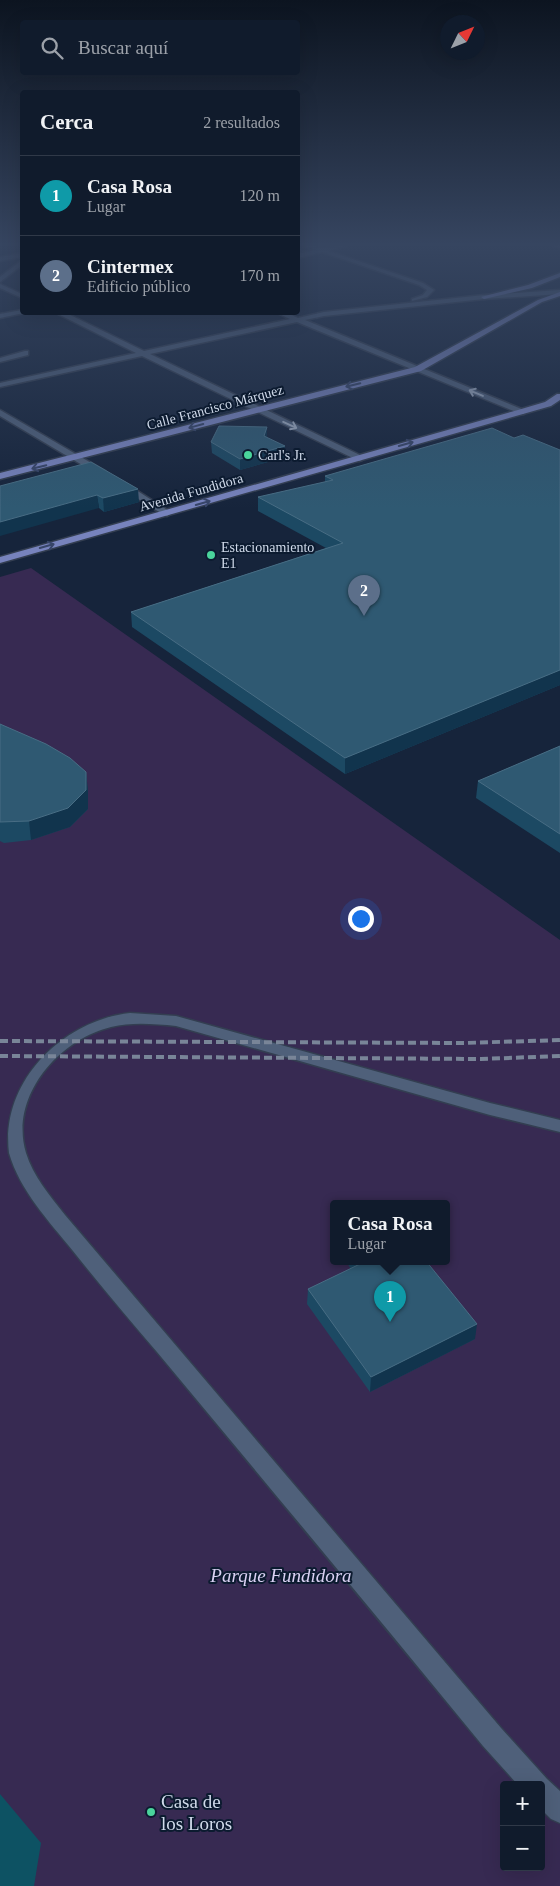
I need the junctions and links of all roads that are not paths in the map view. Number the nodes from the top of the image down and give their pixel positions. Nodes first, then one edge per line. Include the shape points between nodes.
1 (100, 333) edge
2 (238, 333) edge
3 (329, 333) edge
4 (483, 333) edge
5 (25, 353) dead end
6 (143, 354) junction
7 (0, 360) edge
8 (418, 369) junction
9 (0, 385) edge
10 (560, 396) edge
11 (258, 410) junction
12 (0, 412) edge
13 (521, 412) junction
14 (76, 457) junction
15 (359, 458) junction
16 (0, 476) edge
17 (167, 513) junction
18 (0, 560) edge
19 (560, 1126) edge
20 (532, 1781) edge
21 (545, 1794) edge
22 (560, 1810) edge

1 - 6 street
2 - 6 street
3 - 8 street
4 - 8 main road, Calle Francisco Márquez
5 - 7 street
6 - 9 street
6 - 11 street
8 -> 11 main road, Calle Francisco Márquez
13 -> 8 street
10 - 13 main road, Avenida Fundidora via 548,404
11 -> 14 main road, Calle Francisco Márquez
11 -> 15 street
12 - 14 street
15 -> 13 main road, Avenida Fundidora
14 -> 16 main road, Calle Francisco Márquez
14 - 17 street
17 -> 15 main road, Avenida Fundidora
18 -> 17 main road, Avenida Fundidora
19 - 20 street via 186,1024 152,1018 103,1024 55,1049 33,1070 22,1088 11,1131 17,1154 37,1193 128,1305
21 - 22 street

